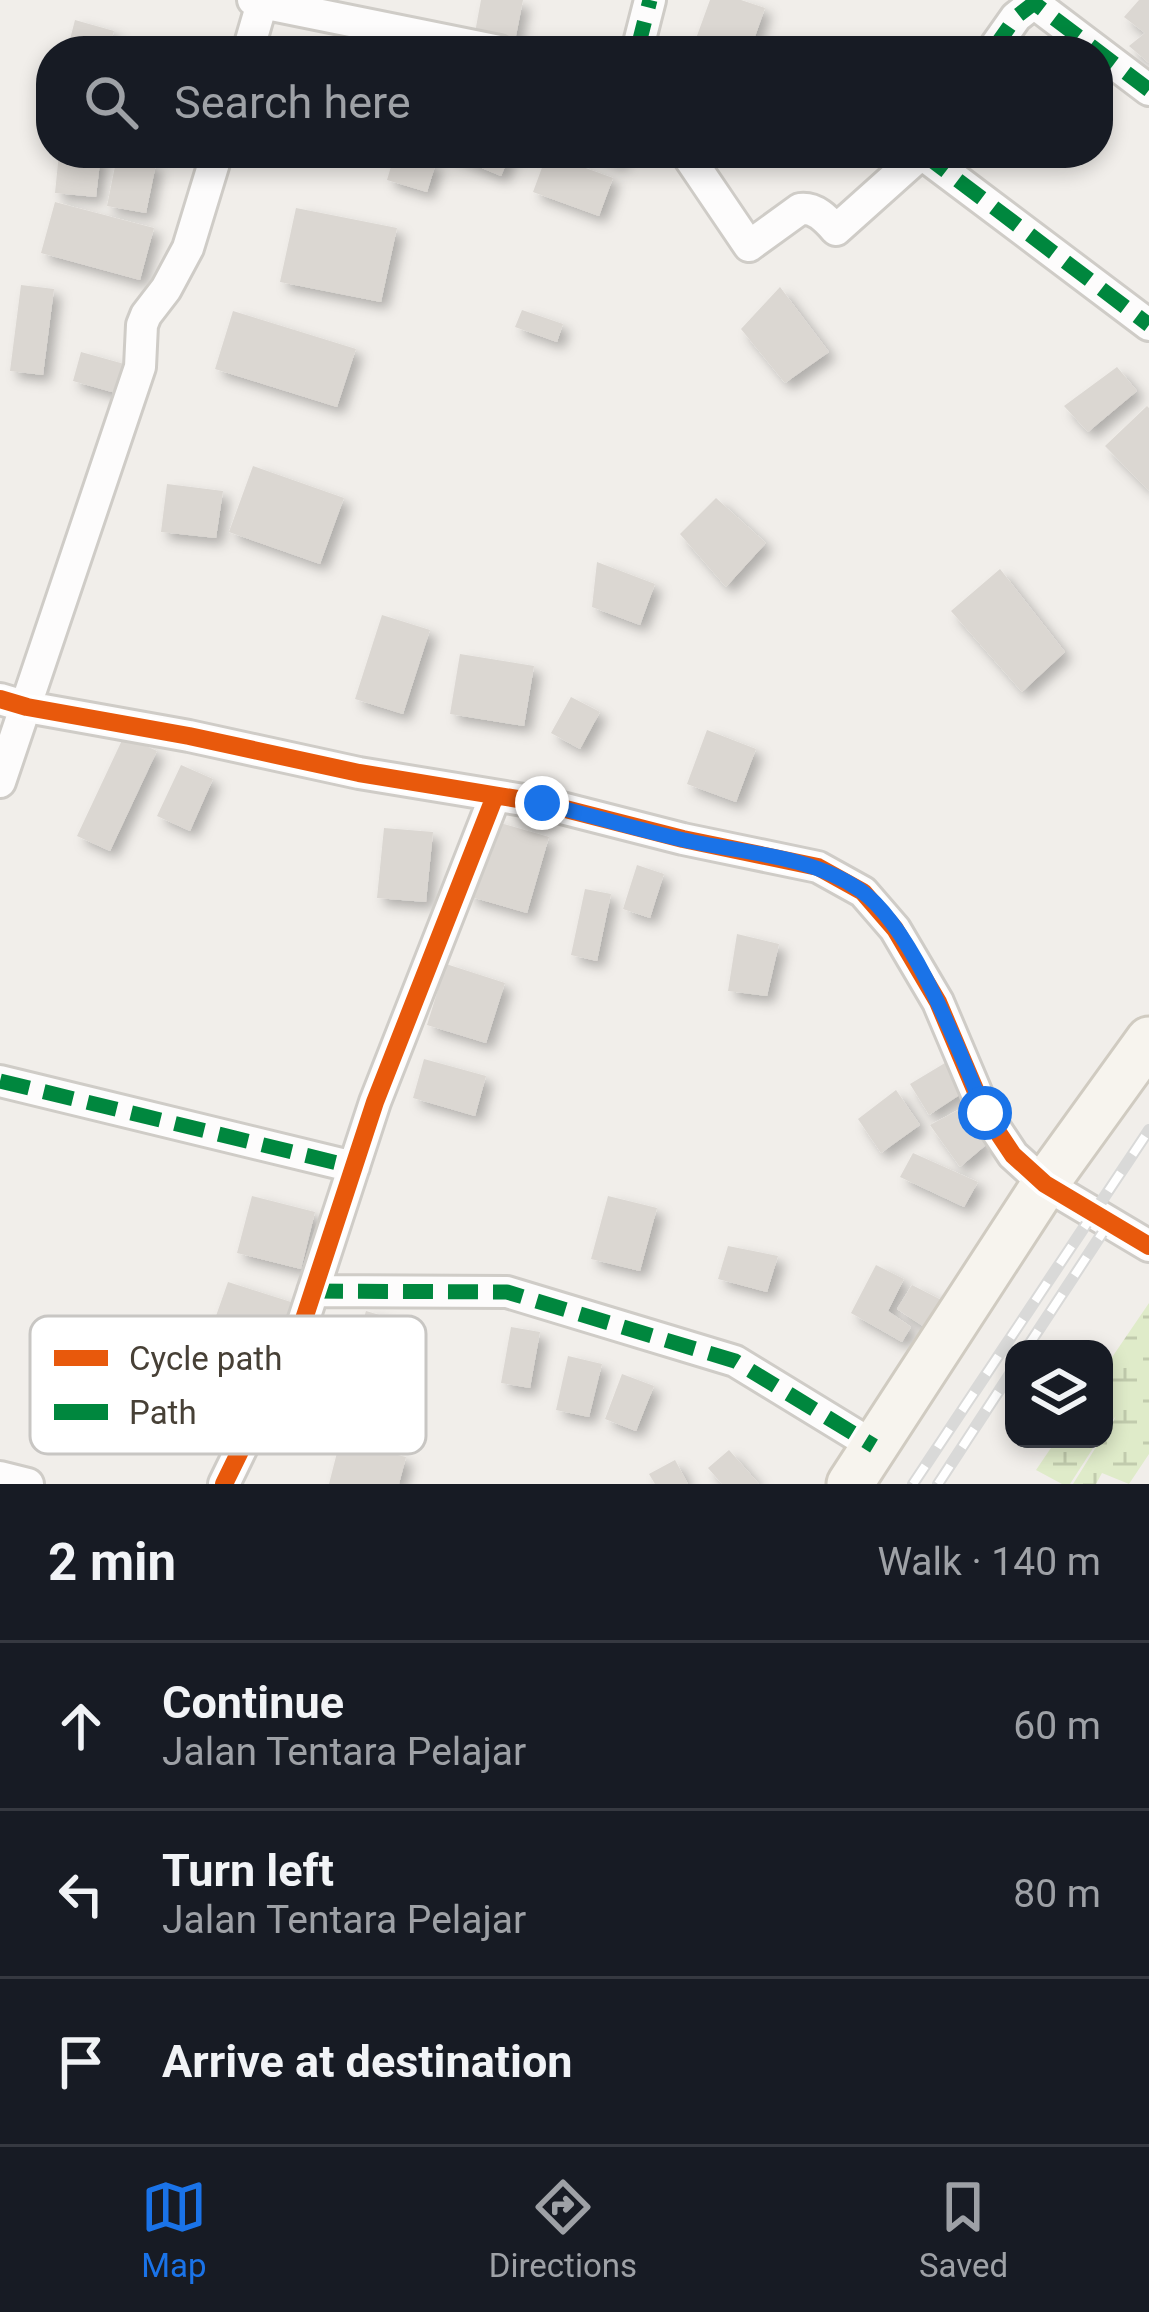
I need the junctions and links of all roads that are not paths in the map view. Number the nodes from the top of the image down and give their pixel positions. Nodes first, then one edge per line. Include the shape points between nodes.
1 (650, 0) edge
2 (258, 1) edge
3 (251, 36) edge
4 (427, 36) edge
5 (641, 36) edge
6 (1002, 36) edge
7 (1078, 36) edge
8 (1113, 63) edge
9 (1149, 90) edge
10 (212, 168) edge
11 (696, 168) edge
12 (905, 168) edge
13 (942, 168) edge
14 (1149, 325) edge
15 (14, 703) edge
16 (0, 782) edge
17 (495, 796) junction
18 (1149, 1040) edge
19 (0, 1081) edge
20 (354, 1166) junction
21 (1045, 1184) junction
22 (1149, 1246) edge
23 (313, 1291) junction
24 (305, 1316) edge
25 (874, 1446) junction
26 (239, 1454) edge
27 (0, 1477) edge
28 (28, 1484) edge
29 (224, 1484) edge
30 (850, 1484) edge

1 - 5 street
2 - 3 street
2 - 4 street
6 - 7 street via 1034,3
8 - 9 street
10 - 15 street via 188,248 142,325 140,367
11 - 12 street via 749,246 800,209 836,230
13 - 14 street
15 - 16 street
15 - 17 street
17 - 20 street
17 - 21 street via 818,868 862,892 895,929 938,1002 985,1113
18 - 21 street
19 - 20 street
20 - 23 street
21 - 22 street
21 - 25 street
23 - 24 street
23 - 25 street via 507,1292 736,1361
25 - 30 street
26 - 29 street
27 - 28 street

